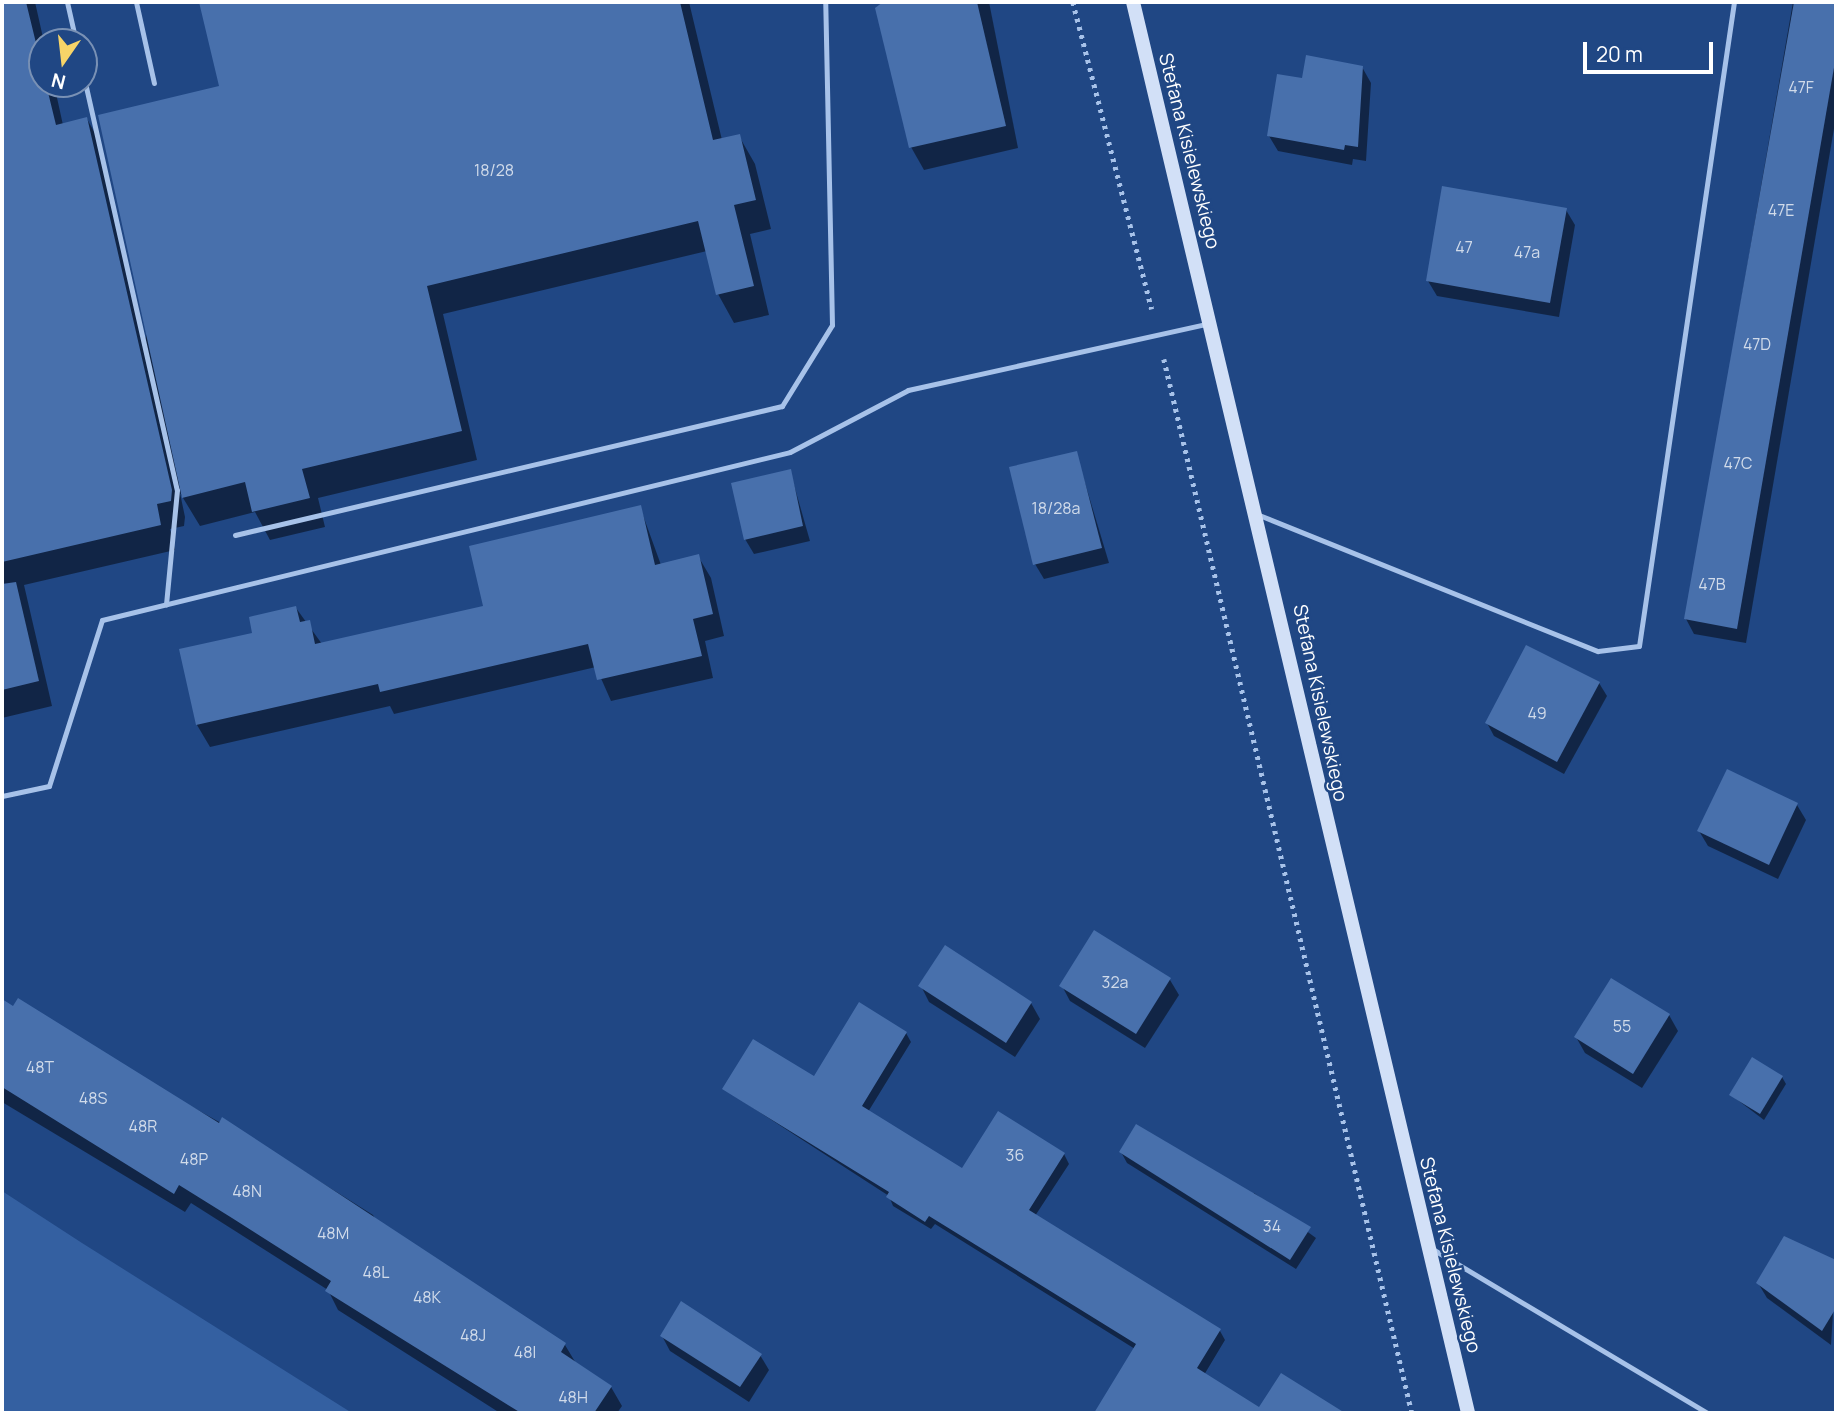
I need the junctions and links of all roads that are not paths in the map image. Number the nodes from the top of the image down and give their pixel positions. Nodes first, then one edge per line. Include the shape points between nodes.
1 (67, 2) edge
2 (136, 2) edge
3 (825, 2) edge
4 (1133, 2) edge
5 (1734, 2) edge
6 (73, 28) edge
7 (154, 83) dead end
8 (89, 98) edge
9 (1212, 322) junction
10 (1259, 515) junction
11 (235, 535) dead end
12 (166, 604) junction
13 (2, 796) edge
14 (1428, 1247) junction
15 (1468, 1413) edge
16 (1707, 1413) edge

1 - 6 lane
2 - 7 lane
3 - 11 lane via 832,325 782,406
4 - 9 main road, Stefana Kisielewskiego
5 - 10 lane via 1639,646 1598,651
8 - 12 lane via 177,490
9 - 10 main road, Stefana Kisielewskiego
9 - 12 lane via 908,390 790,452
10 - 14 main road, Stefana Kisielewskiego
12 - 13 lane via 102,620 49,786
14 - 15 main road, Stefana Kisielewskiego
14 - 16 lane

